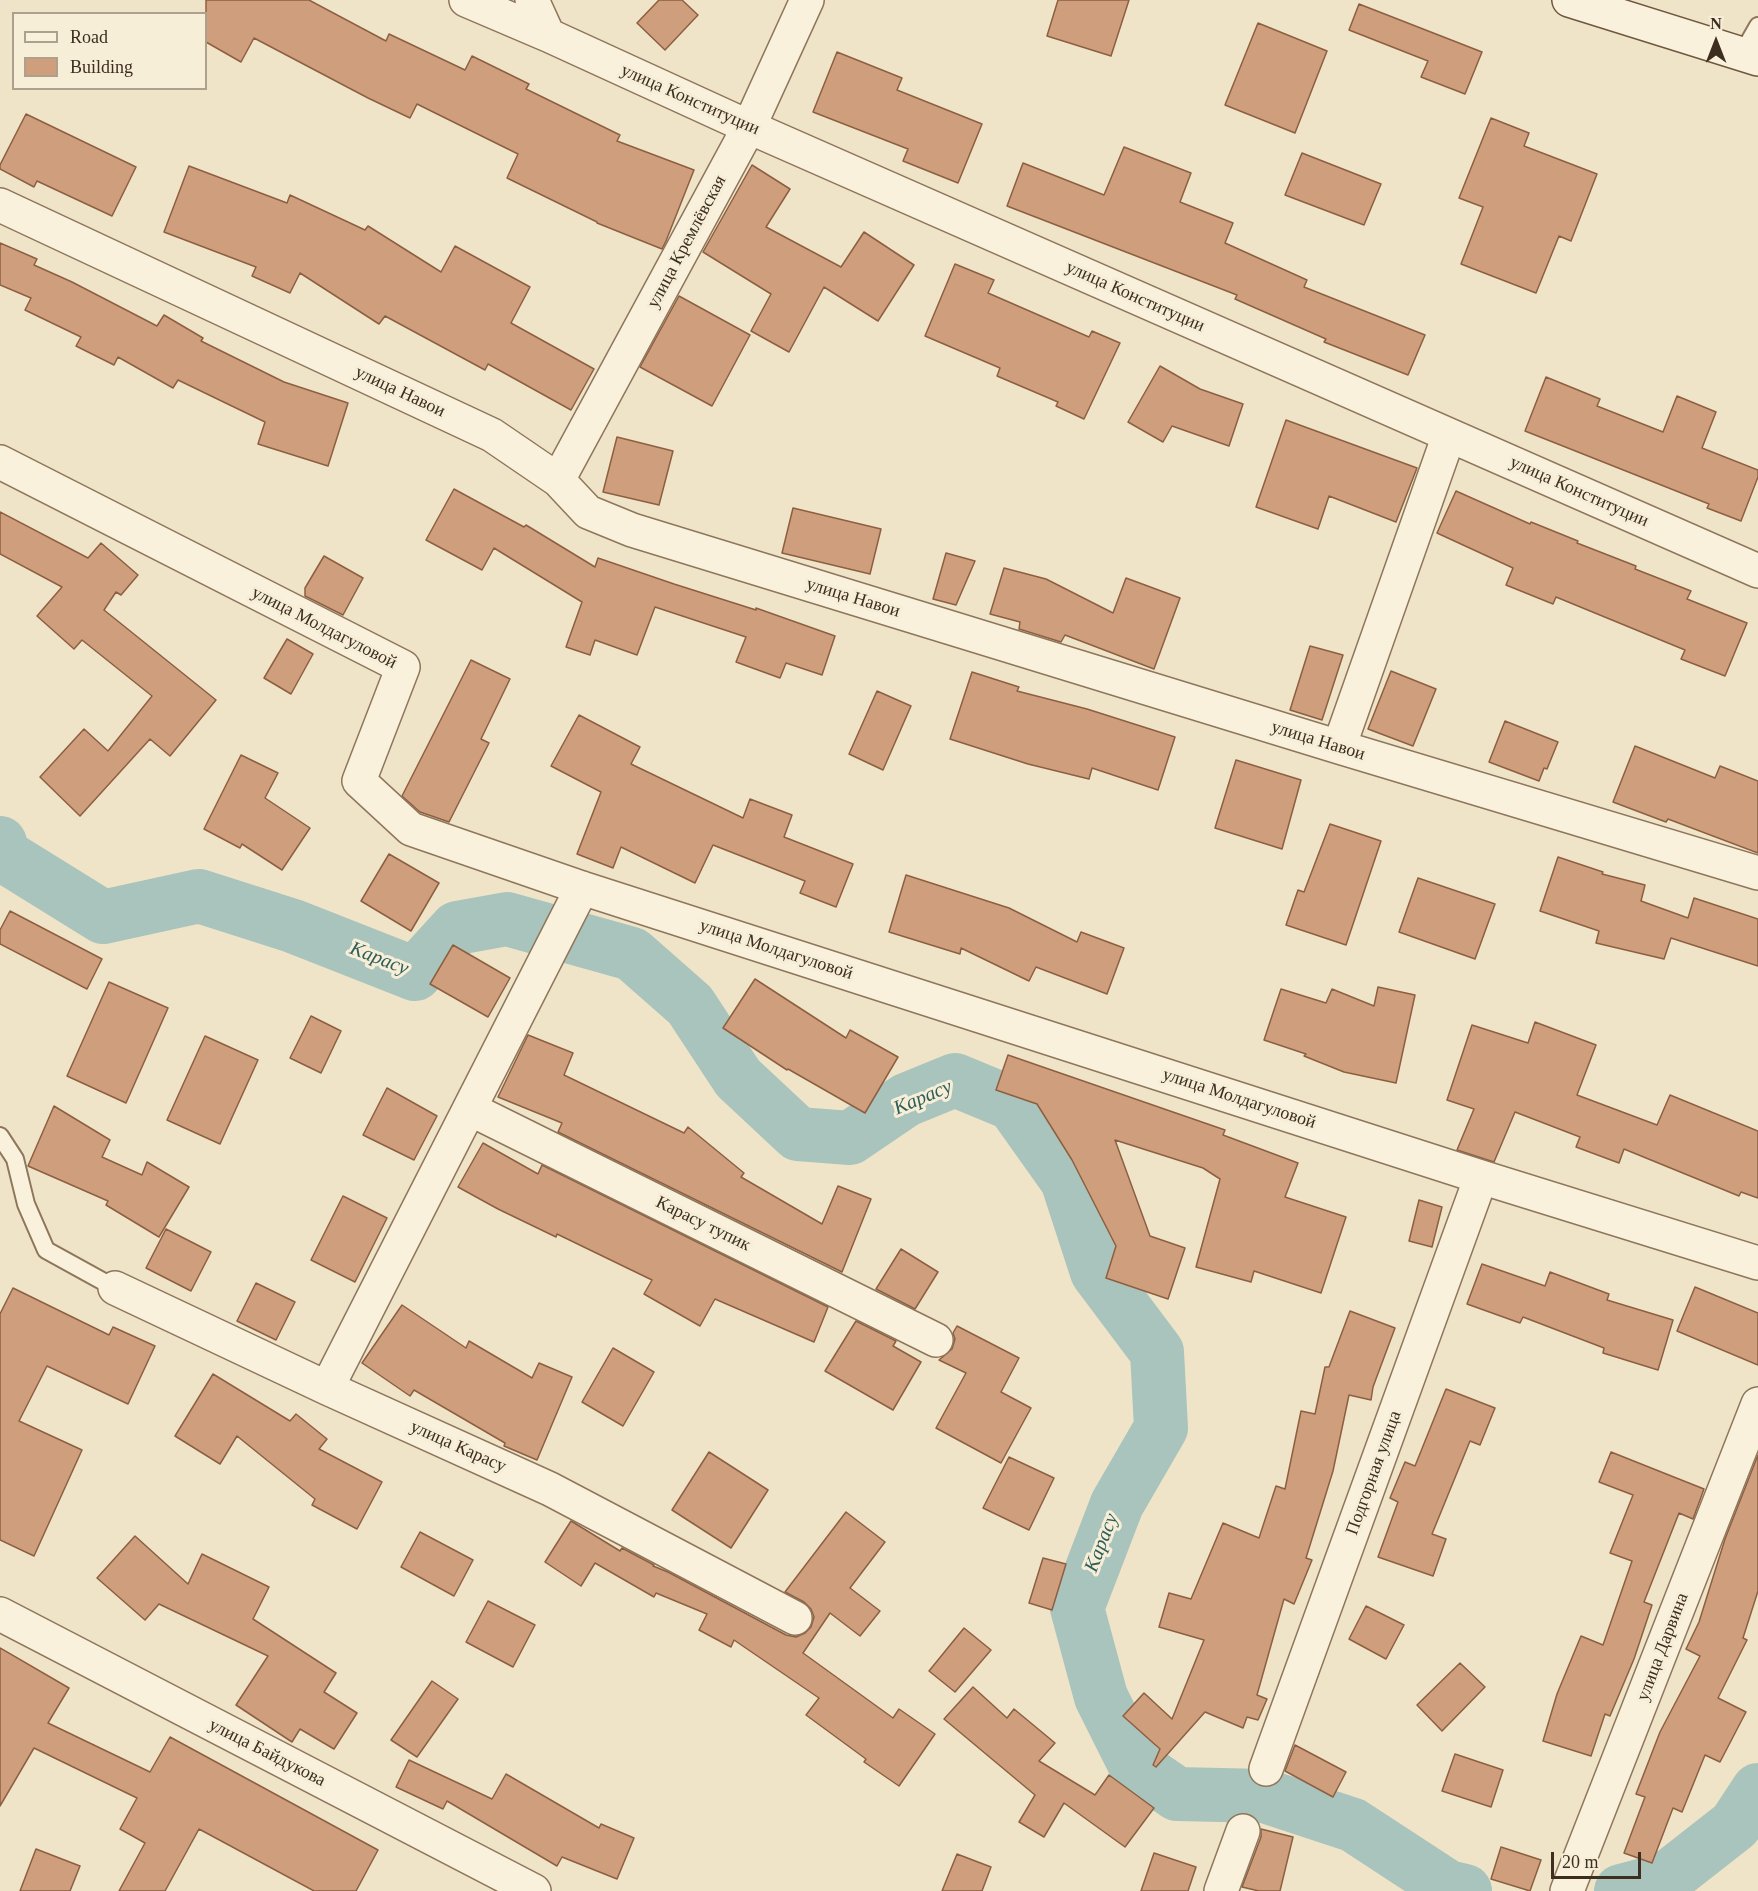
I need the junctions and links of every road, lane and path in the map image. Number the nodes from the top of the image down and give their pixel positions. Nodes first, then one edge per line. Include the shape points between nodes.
1 (466, 0) edge
2 (532, 0) edge
3 (807, 0) edge
4 (1569, 0) edge
5 (1758, 26) edge
6 (548, 35) junction
7 (1750, 56) edge
8 (749, 127) junction
9 (0, 205) edge
10 (1449, 435) junction
11 (0, 462) edge
12 (558, 480) junction
13 (1758, 571) edge
14 (1339, 747) junction
15 (1758, 873) edge
16 (582, 888) junction
17 (470, 1109) junction
18 (0, 1136) edge
19 (1481, 1177) junction
20 (1758, 1263) edge
21 (115, 1288) joint
22 (936, 1340) dead end
23 (327, 1388) junction
24 (1758, 1404) edge
25 (0, 1614) edge
26 (795, 1618) dead end
27 (1266, 1769) dead end
28 (1243, 1831) dead end
29 (534, 1891) edge
30 (1221, 1891) edge
31 (1567, 1891) edge

1 - 6 street, улица Конституции
2 - 6 street
3 - 8 street, улица Кремлёвская
4 - 7 street
5 - 7 lane
6 - 8 street, улица Конституции
8 - 10 street, улица Конституции
8 - 12 street, улица Кремлёвская
9 - 12 street, улица Навои via 492,435
10 - 13 street, улица Конституции
10 - 14 street
11 - 16 street, улица Молдагуловой via 404,667 359,781 411,829
12 - 14 street, улица Навои via 588,512 632,530
14 - 15 street, улица Навои
16 - 17 street
16 - 19 street, улица Молдагуловой
17 - 22 street, Карасу тупик
17 - 23 street
18 - 21 lane via 15,1159 26,1204 46,1250
19 - 20 street, улица Молдагуловой
19 - 27 street, Подгорная улица
21 - 23 street, улица Карасу
23 - 26 street, улица Карасу via 550,1489
24 - 31 street, улица Дарвина
25 - 29 street, улица Байдукова
28 - 30 street

